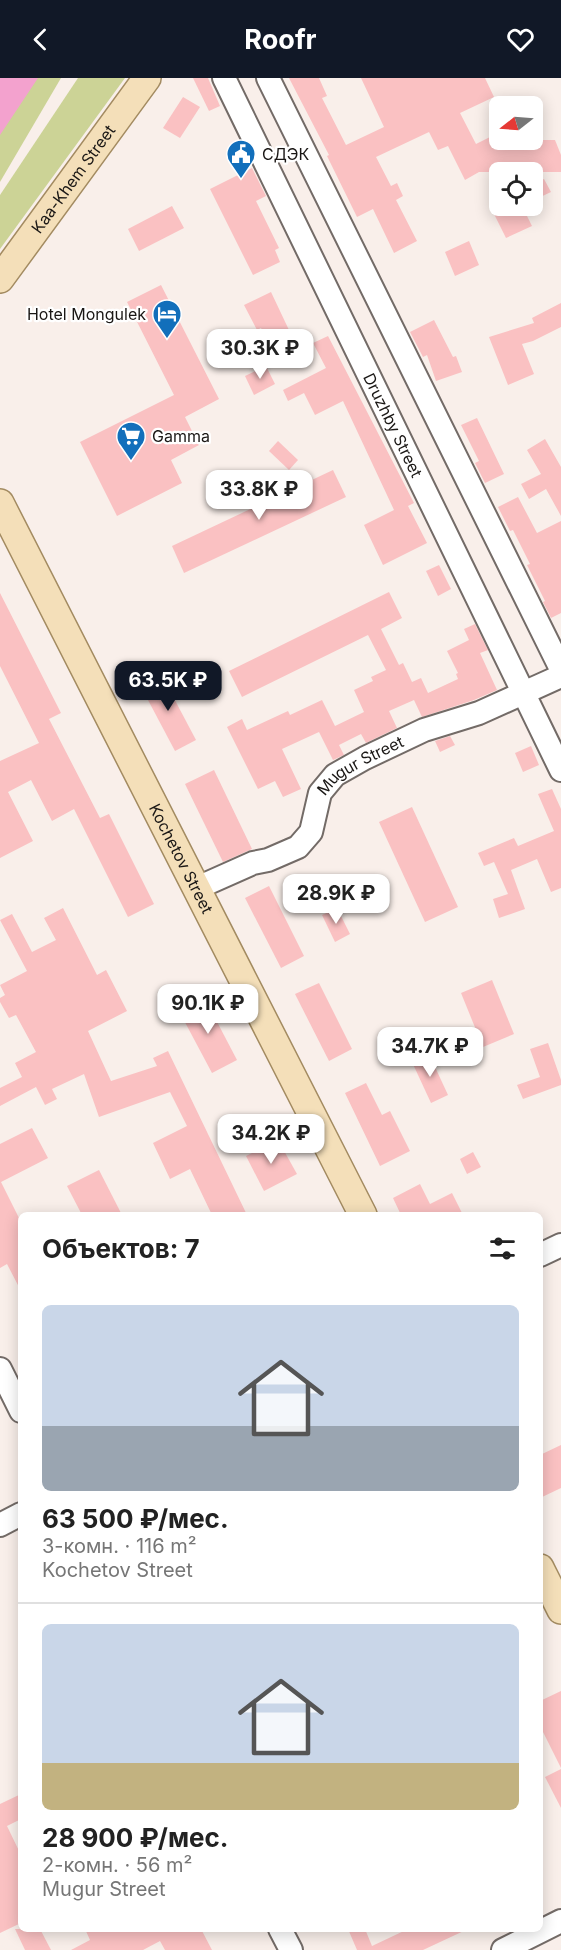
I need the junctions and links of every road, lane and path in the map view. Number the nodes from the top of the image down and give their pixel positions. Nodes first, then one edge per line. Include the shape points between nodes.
1 (147, 78) edge
2 (224, 78) edge
3 (268, 78) edge
4 (0, 279) edge
5 (0, 503) edge
6 (561, 669) edge
7 (561, 676) edge
8 (523, 694) junction
9 (561, 770) edge
10 (197, 888) junction
11 (361, 1212) edge
12 (561, 1245) edge
13 (543, 1254) edge
14 (0, 1369) edge
15 (18, 1405) edge
16 (18, 1516) edge
17 (0, 1525) edge
18 (543, 1574) edge
19 (561, 1610) edge
20 (561, 1921) edge
21 (543, 1930) edge
22 (282, 1932) edge
23 (539, 1932) edge
24 (291, 1950) edge
25 (503, 1950) edge

1 - 4 main road, Kaa-Khem Street
2 - 8 street, Druzhby Street
3 - 6 street
5 - 10 main road, Kochetov Street
7 - 8 street, Mugur Street
8 - 9 street, Druzhby Street
8 - 10 street, Mugur Street via 424,730 335,775 320,793 311,832 298,847
10 - 11 main road, Kochetov Street
12 - 13 street
14 - 15 street
16 - 17 street
18 - 19 main road
20 - 21 street
22 - 24 street
23 - 25 street

